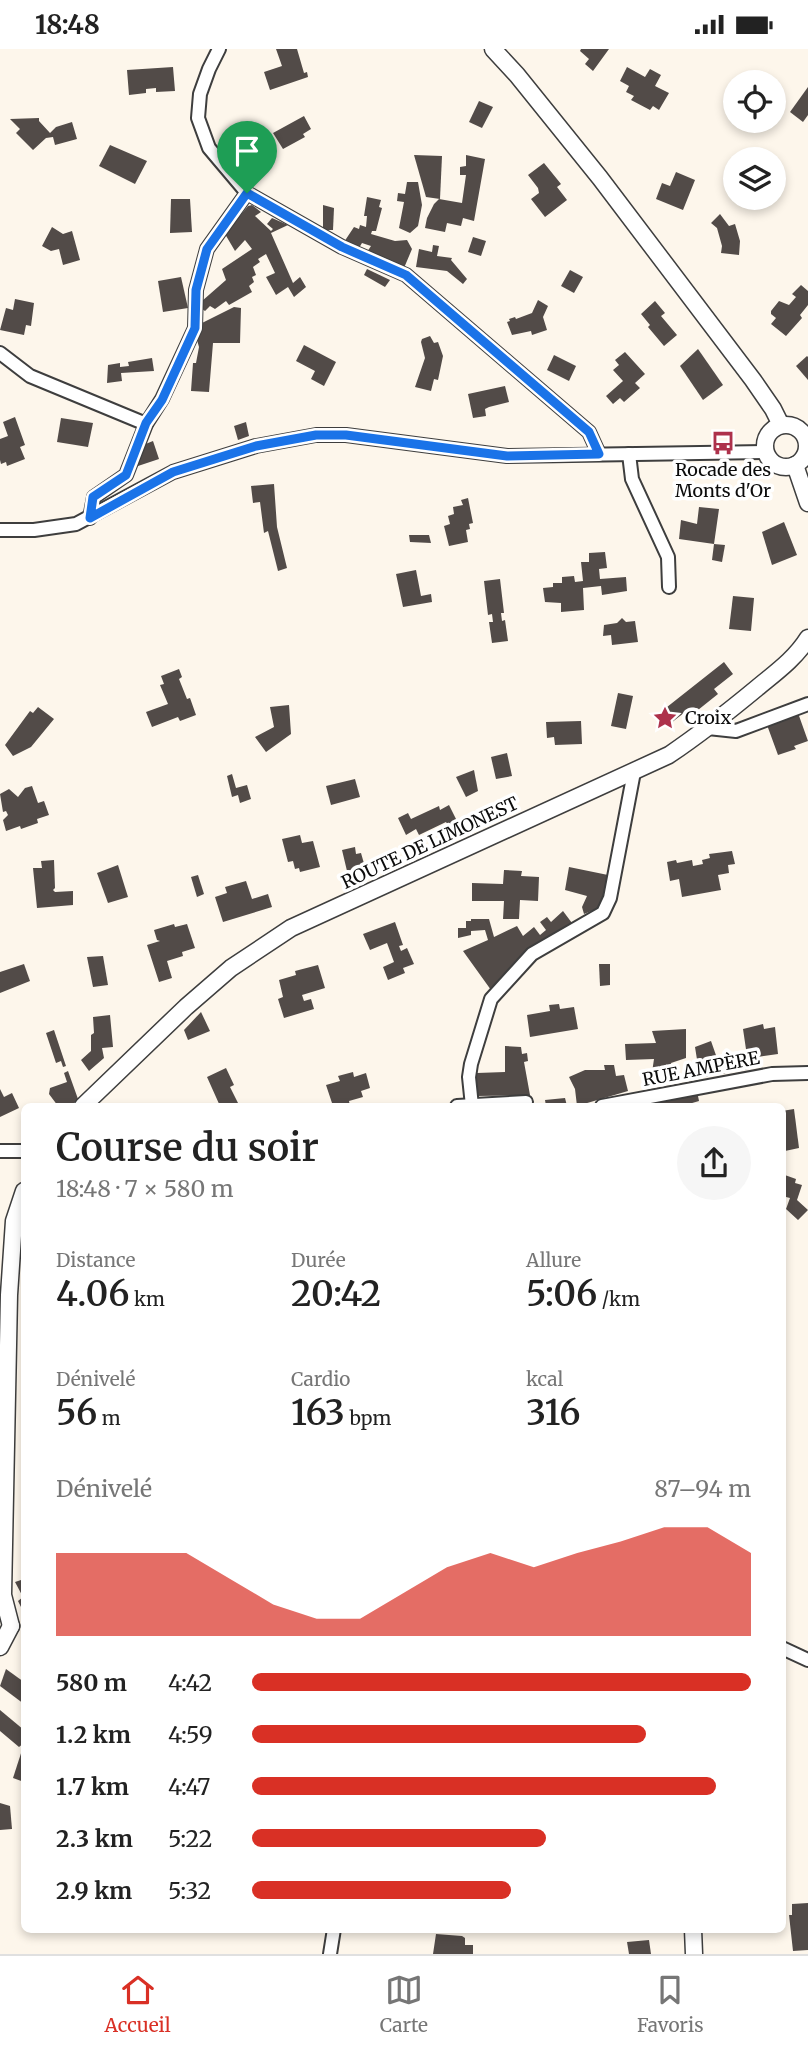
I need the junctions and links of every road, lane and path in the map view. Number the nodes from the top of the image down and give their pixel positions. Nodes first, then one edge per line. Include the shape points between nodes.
1 (219, 49) edge
2 (493, 49) edge
3 (247, 193) junction
4 (0, 353) edge
5 (146, 423) junction
6 (781, 425) junction
7 (808, 447) edge
8 (766, 452) junction
9 (599, 454) junction
10 (629, 454) junction
11 (794, 465) junction
12 (808, 503) edge
13 (90, 518) junction
14 (0, 530) edge
15 (669, 587) dead end
16 (808, 638) edge
17 (808, 704) edge
18 (708, 728) junction
19 (634, 772) junction
20 (808, 1073) edge
21 (526, 1102) dead end
22 (86, 1103) edge
23 (472, 1103) edge
24 (508, 1103) edge
25 (618, 1103) edge
26 (0, 1151) edge
27 (21, 1151) edge
28 (21, 1200) edge
29 (18, 1623) edge
30 (0, 1647) edge
31 (786, 1650) edge
32 (808, 1660) edge
33 (333, 1933) edge
34 (693, 1933) edge
35 (330, 1954) edge
36 (694, 1954) edge

1 - 3 street via 200,94 198,118 209,149
2 - 6 street via 600,178 753,380
3 - 5 street via 207,249 196,290 195,328 162,400
3 - 9 street via 342,247 406,275 589,432
4 - 5 street via 30,376
5 - 13 street via 126,475 93,497
6 - 7 street via 800,429
6 - 8 street via 770,432
7 - 11 street
8 - 10 street
8 - 11 street via 774,463
9 - 10 street
9 - 13 street via 507,456 346,435 296,437 173,472
10 - 15 street via 632,479 668,557
11 - 12 street
13 - 14 street via 57,527
16 - 18 street, ROUTE DE LIMONEST via 782,667
17 - 18 street via 736,731
18 - 19 street, ROUTE DE LIMONEST
19 - 22 street, ROUTE DE LIMONEST via 292,928 231,968
19 - 23 street via 610,898 603,913 533,954 491,999 468,1077
20 - 25 street, RUE AMPÈRE via 772,1074
21 - 24 street
26 - 27 street
28 - 29 street via 14,1221 9,1295 3,1595
29 - 30 street
31 - 32 street
33 - 35 street
34 - 36 street

